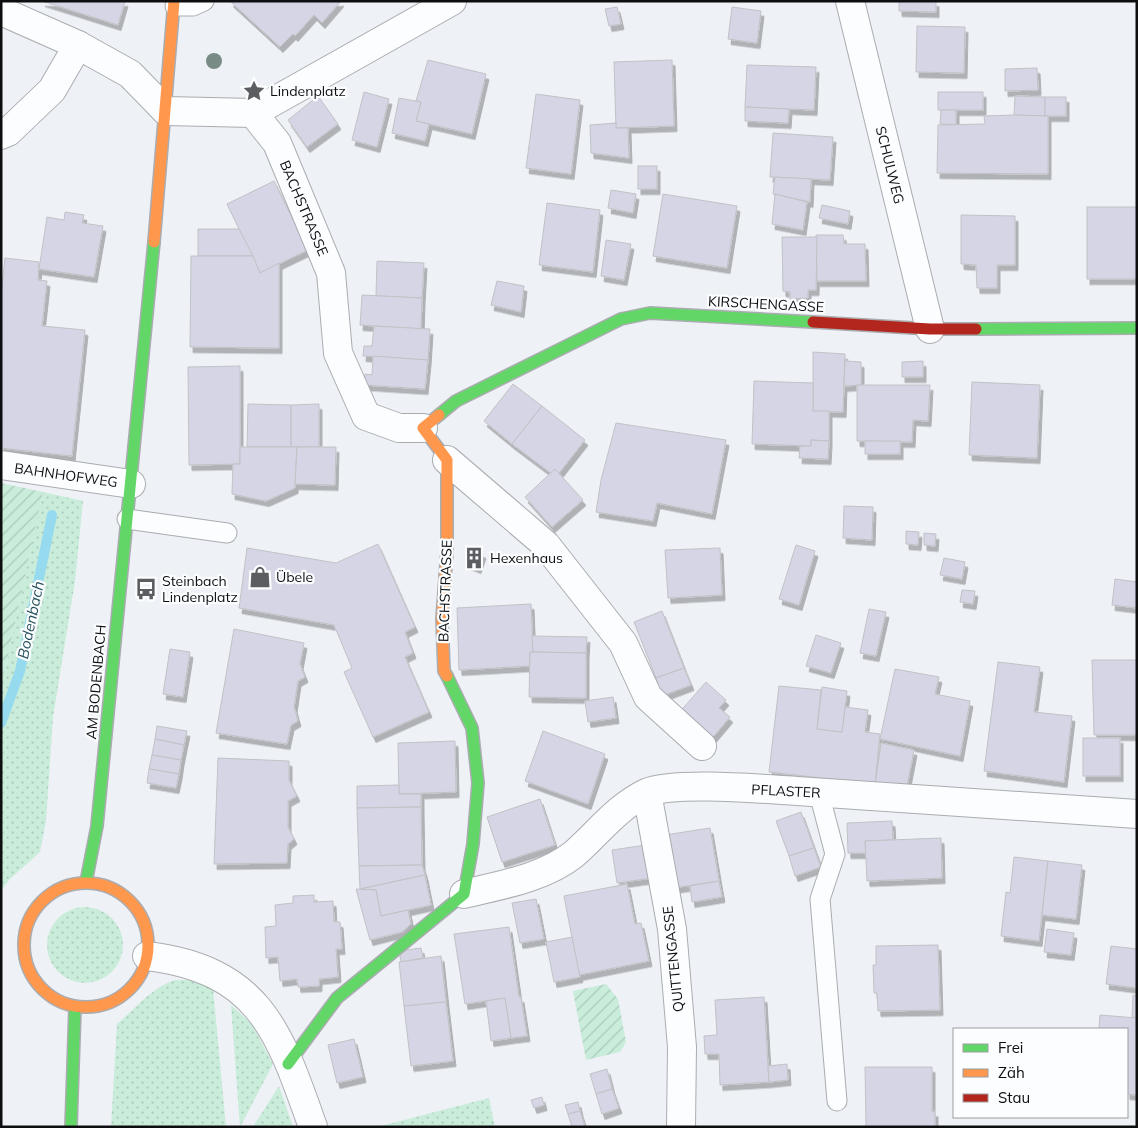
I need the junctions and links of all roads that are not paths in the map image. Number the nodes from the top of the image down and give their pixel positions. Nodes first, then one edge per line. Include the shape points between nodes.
1 (204, 1) edge
2 (452, 1) edge
3 (850, 1) edge
4 (175, 4) edge
5 (1, 11) edge
6 (78, 44) junction
7 (166, 111) junction
8 (253, 113) junction
9 (1, 135) edge
10 (1137, 328) edge
11 (930, 329) junction
12 (423, 428) junction
13 (447, 460) junction
14 (1, 465) edge
15 (131, 484) junction
16 (128, 519) junction
17 (227, 533) dead end
18 (702, 746) dead end
19 (647, 793) junction
20 (819, 793) junction
21 (1137, 814) edge
22 (86, 882) junction
23 (464, 894) junction
24 (147, 956) junction
25 (75, 1007) junction
26 (288, 1064) junction
27 (837, 1100) dead end
28 (71, 1127) edge
29 (313, 1127) edge
30 (681, 1127) edge

1 - 4 lane via 193,6
2 - 8 street
3 - 11 street, SCHULWEG
4 - 7 street
5 - 6 street
6 - 7 street via 130,74
6 - 9 street via 52,90
7 - 8 street
7 - 15 street
8 - 12 street, BACHSTRASSE via 277,144 331,273 338,353 366,416 399,428
10 - 11 street, KIRSCHENGASSE
11 - 12 street, KIRSCHENGASSE via 650,313 620,319 456,401
12 - 13 street
13 - 18 street via 546,545 623,643 648,697
13 - 23 street, BACHSTRASSE via 447,551 442,619 444,671 472,728 478,783 473,844
14 - 15 street, BAHNHOFWEG
15 - 16 street, AM BODENBACH
16 - 17 lane
16 - 22 street, AM BODENBACH via 97,826
19 - 20 street, PFLASTER via 682,787
19 - 23 street, PFLASTER via 613,816 573,854 548,869 514,882
19 - 30 street, QUITTENGASSE via 672,929 682,1047
20 - 21 street, PFLASTER
20 - 27 lane via 835,854 820,899
22 - 24 street via 104,885 134,905 146,929
22 - 25 street via 66,886 42,901 33,911 25,930 23,950 28,970 39,988 56,1000
23 - 26 street via 337,998
24 - 25 street via 141,975 130,991 104,1005
24 - 26 street via 172,959 212,972 236,986 268,1020
25 - 28 street
26 - 29 street

